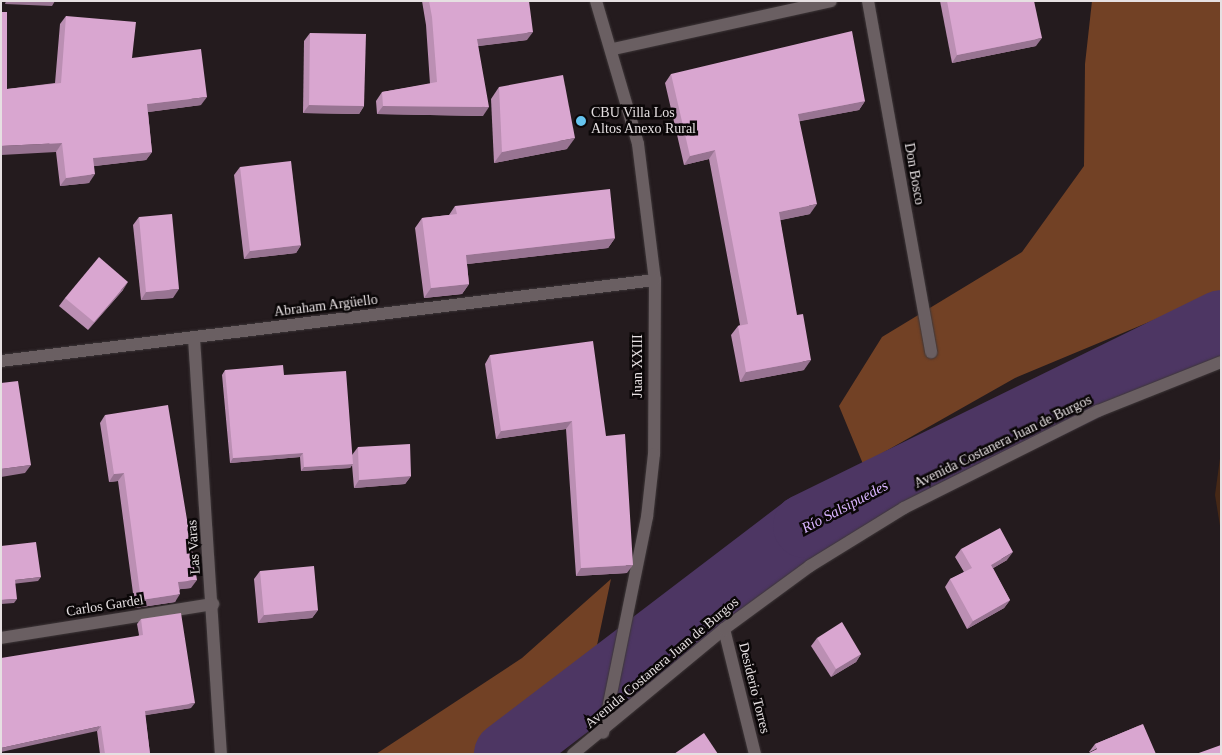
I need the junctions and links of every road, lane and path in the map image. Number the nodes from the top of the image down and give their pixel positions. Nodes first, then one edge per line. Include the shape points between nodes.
1 (596, 1) edge
2 (831, 1) edge
3 (868, 1) edge
4 (613, 49) junction
5 (655, 280) junction
6 (194, 338) junction
7 (931, 352) dead end
8 (1, 361) edge
9 (1221, 362) edge
10 (213, 604) junction
11 (724, 629) junction
12 (1, 638) edge
13 (603, 733) junction
14 (221, 754) edge
15 (573, 754) edge
16 (755, 754) edge

1 - 4 street, Juan XXIII
2 - 4 street
3 - 7 street, Don Bosco
4 - 5 street, Juan XXIII via 638,144
5 - 6 street, Abraham Argüello
5 - 13 street, Juan XXIII via 654,454 637,576
6 - 8 street, Abraham Argüello
6 - 10 street, Las Varas
9 - 11 street, Avenida Costanera Juan de Burgos via 1098,411 904,508 810,566
10 - 12 street, Carlos Gardel
10 - 14 street, Las Varas
11 - 13 street, Avenida Costanera Juan de Burgos
11 - 16 street, Desiderio Torres
13 - 15 street, Avenida Costanera Juan de Burgos

